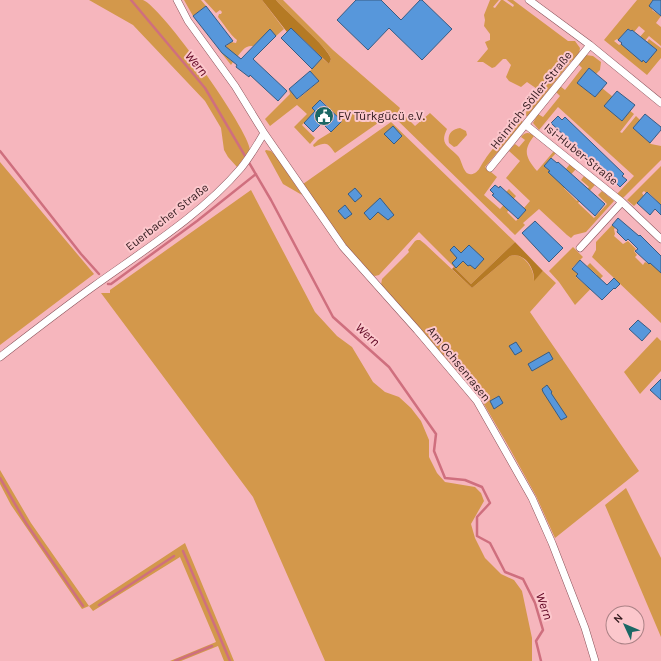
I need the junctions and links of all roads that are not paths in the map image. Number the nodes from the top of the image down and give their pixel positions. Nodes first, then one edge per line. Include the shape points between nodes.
1 (177, 0) edge
2 (529, 0) edge
3 (590, 45) junction
4 (661, 103) edge
5 (526, 124) junction
6 (264, 133) junction
7 (490, 168) dead end
8 (622, 202) junction
9 (661, 239) edge
10 (580, 248) dead end
11 (0, 357) edge
12 (596, 661) edge

1 - 6 street via 188,21 235,86
2 - 3 street
3 - 4 street
3 - 5 street, Heinrich-Söller-Straße
5 - 7 street, Heinrich-Söller-Straße
5 - 8 street, Isi-Huber-Straße
6 - 11 street, Euerbacher Straße via 241,168 190,217
6 - 12 street, Am Ochsenrasen via 343,247 477,401 525,486 549,537
8 - 9 street, Isi-Huber-Straße
8 - 10 street, Isi-Huber-Straße

